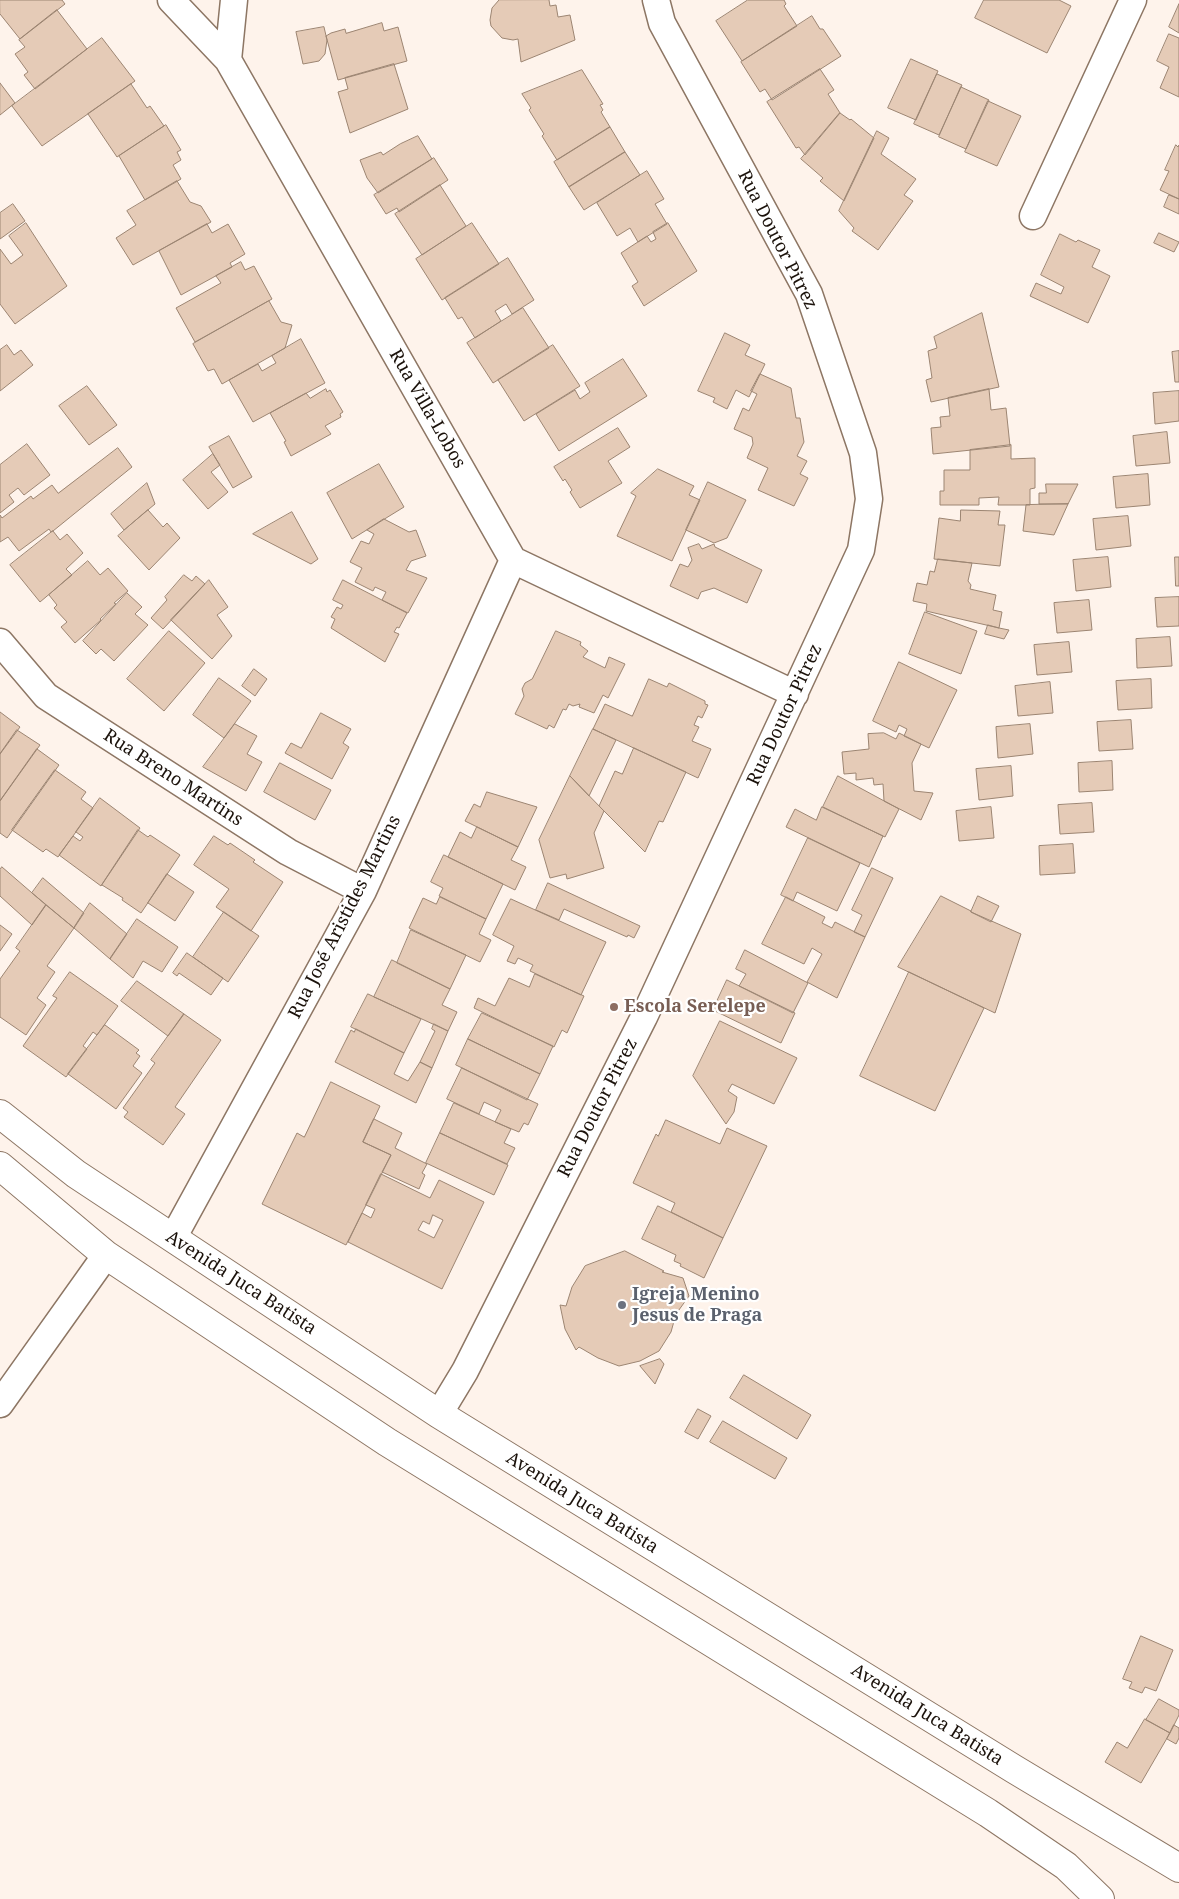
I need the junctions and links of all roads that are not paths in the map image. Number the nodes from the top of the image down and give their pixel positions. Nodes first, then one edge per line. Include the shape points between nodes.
1 (171, 0) edge
2 (234, 0) edge
3 (656, 0) edge
4 (1133, 0) edge
5 (228, 60) junction
6 (1033, 216) dead end
7 (513, 560) junction
8 (0, 642) edge
9 (795, 694) junction
10 (362, 891) junction
11 (0, 1114) edge
12 (0, 1166) edge
13 (173, 1238) junction
14 (106, 1255) junction
15 (0, 1404) edge
16 (440, 1414) junction
17 (1179, 1868) edge
18 (1100, 1899) edge

1 - 5 street, Rua Villa-Lobos
2 - 5 street
3 - 9 street, Rua Doutor Pitrez via 662,23 809,294 863,453 869,499 860,550
4 - 6 street
5 - 7 street, Rua Villa-Lobos
7 - 9 street
7 - 10 street, Rua José Aristides Martins
8 - 10 street, Rua Breno Martins via 46,696 288,852
9 - 16 street, Rua Doutor Pitrez via 644,1017 465,1371
10 - 13 street, Rua José Aristides Martins
11 - 13 main road, Avenida Juca Batista via 76,1174
12 - 14 main road
13 - 16 main road, Avenida Juca Batista
14 - 15 street
14 - 18 main road via 387,1442 988,1813 1066,1866
16 - 17 main road, Avenida Juca Batista

